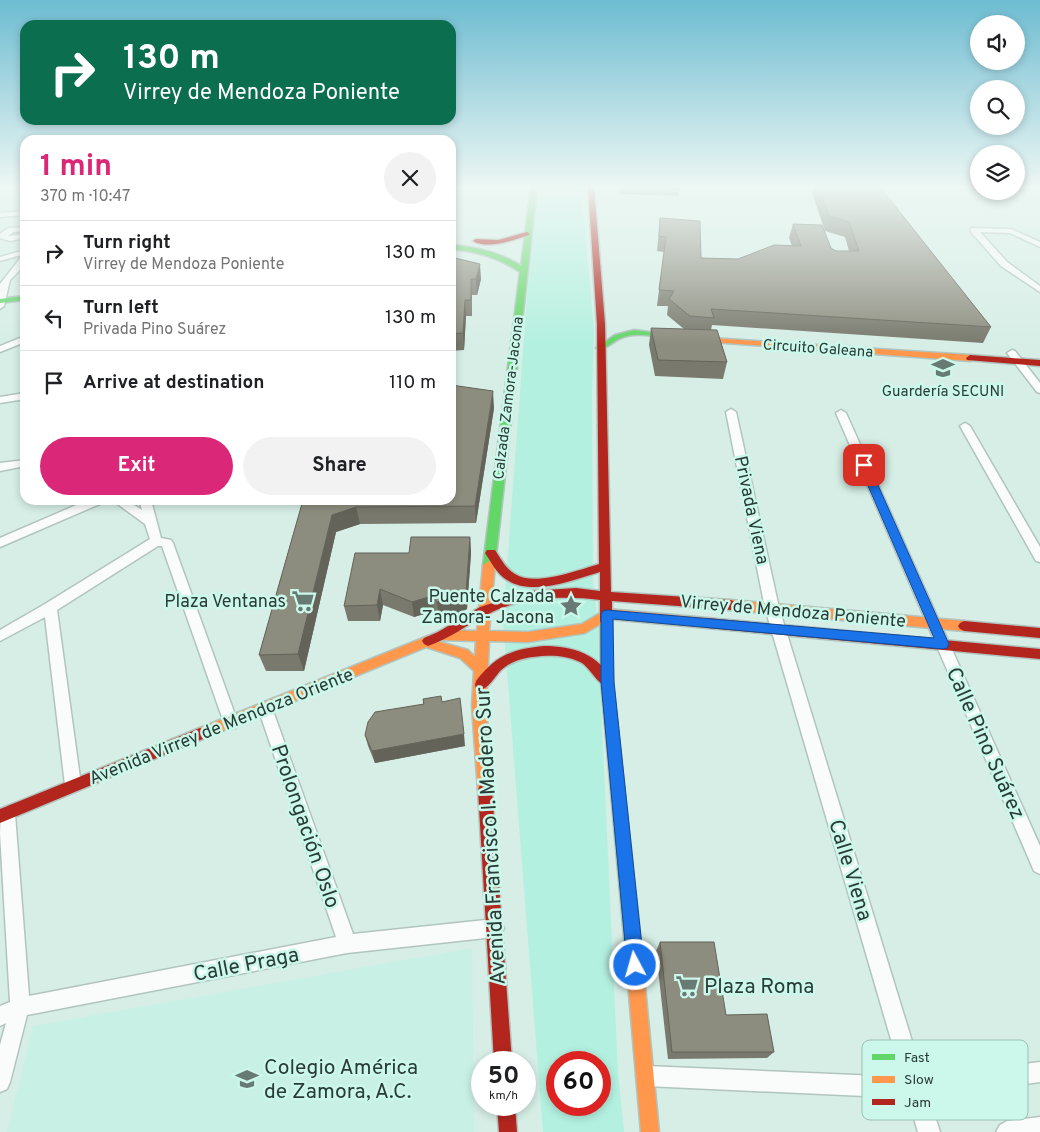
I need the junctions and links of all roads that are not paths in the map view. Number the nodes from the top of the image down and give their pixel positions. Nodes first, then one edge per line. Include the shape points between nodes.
1 (456, 240) edge
2 (506, 240) edge
3 (526, 240) edge
4 (595, 240) edge
5 (983, 240) edge
6 (456, 247) edge
7 (20, 253) edge
8 (0, 259) edge
9 (20, 266) edge
10 (523, 271) junction
11 (1040, 290) edge
12 (20, 299) edge
13 (3, 304) edge
14 (20, 306) edge
15 (601, 324) junction
16 (685, 334) junction
17 (20, 342) edge
18 (600, 348) junction
19 (0, 349) edge
20 (1040, 355) edge
21 (1015, 357) junction
22 (1040, 363) edge
23 (1040, 374) edge
24 (1029, 375) junction
25 (1040, 390) edge
26 (20, 397) edge
27 (0, 400) edge
28 (731, 412) dead end
29 (841, 412) dead end
30 (965, 426) dead end
31 (20, 464) edge
32 (0, 467) edge
33 (87, 505) edge
34 (126, 505) edge
35 (146, 505) edge
36 (150, 521) junction
37 (161, 542) junction
38 (0, 543) edge
39 (491, 553) junction
40 (1040, 558) edge
41 (605, 566) junction
42 (605, 596) junction
43 (50, 608) junction
44 (772, 608) junction
45 (484, 610) junction
46 (607, 614) junction
47 (932, 622) junction
48 (778, 629) junction
49 (1040, 633) edge
50 (442, 635) junction
51 (0, 636) edge
52 (484, 636) junction
53 (425, 642) junction
54 (943, 644) junction
55 (1040, 654) edge
56 (482, 670) junction
57 (607, 682) junction
58 (481, 684) junction
59 (265, 708) junction
60 (231, 723) junction
61 (73, 785) junction
62 (4, 815) edge
63 (1040, 865) edge
64 (495, 928) junction
65 (348, 944) junction
66 (20, 1007) junction
67 (0, 1016) edge
68 (903, 1040) edge
69 (502, 1051) edge
70 (646, 1076) junction
71 (0, 1082) edge
72 (862, 1086) edge
73 (507, 1116) edge
74 (1040, 1128) edge
75 (508, 1132) edge
76 (650, 1132) edge
77 (1007, 1132) edge

1 - 2 main road
3 - 10 main road, Calzada Zamora-Jacona
4 - 15 main road
5 - 11 street via 1004,264
6 - 10 main road via 480,249
7 - 8 street
9 - 13 street via 15,270 18,275
10 - 39 main road, Calzada Zamora-Jacona
12 - 13 main road
13 - 14 main road
15 - 16 main road, Circuito Galeana
15 - 18 main road
16 - 18 main road, Circuito Galeana via 633,332 613,338
16 - 21 main road, Circuito Galeana
17 - 19 street
18 - 41 main road
20 - 21 main road, Circuito Galeana
21 - 22 main road, Circuito Galeana
21 - 24 street
23 - 24 street
24 - 25 street
26 - 27 street
28 - 44 street, Privada Viena
29 - 47 street, Calle Pino Suárez
30 - 40 street
31 - 32 street
33 - 38 street
34 - 36 street
35 - 36 street
36 - 37 street
37 - 43 street
37 - 60 street
39 - 41 main road via 503,571 526,583 558,579
39 - 45 main road, Calzada Zamora-Jacona
41 - 42 main road
42 - 44 main road, Virrey de Mendoza Poniente
42 - 45 main road, Virrey de Mendoza Poniente via 576,592 530,595
42 - 46 main road
43 - 51 street
43 - 61 street
44 - 47 main road, Virrey de Mendoza Poniente
44 - 48 street, Calle Viena
45 - 50 main road, Avenida Virrey de Mendoza Oriente
45 - 52 main road, Avenida Francisco I. Madero Sur
46 - 48 main road, Virrey de Mendoza Poniente
46 - 52 main road, Avenida Virrey de Mendoza Oriente via 585,628 515,638
46 - 57 main road
47 - 49 main road, Virrey de Mendoza Poniente
47 - 54 street, Calle Pino Suárez
48 - 54 main road, Virrey de Mendoza Poniente
48 - 68 street, Calle Viena
50 - 52 main road, Avenida Virrey de Mendoza Oriente
50 - 53 main road, Avenida Virrey de Mendoza Oriente
52 - 56 main road, Avenida Francisco I. Madero Sur
53 - 56 main road via 464,654
53 - 59 main road, Avenida Virrey de Mendoza Oriente
54 - 55 main road, Virrey de Mendoza Poniente
54 - 63 street, Calle Pino Suárez
56 - 58 main road, Avenida Francisco I. Madero Sur
57 - 58 main road via 586,658 571,653 544,652 516,655 502,662
57 - 70 main road
58 - 64 main road, Avenida Francisco I. Madero Sur via 479,706
59 - 60 main road, Avenida Virrey de Mendoza Oriente
59 - 65 street, Prolongación Oslo
60 - 61 main road, Avenida Virrey de Mendoza Oriente
61 - 62 main road, Avenida Virrey de Mendoza Oriente
62 - 66 street
64 - 65 street, Calle Praga
64 - 69 main road, Avenida Francisco I. Madero Sur
65 - 66 street, Calle Praga
66 - 67 street, Calle Praga
66 - 71 street
70 - 72 street
70 - 76 main road
73 - 75 main road
74 - 77 street

